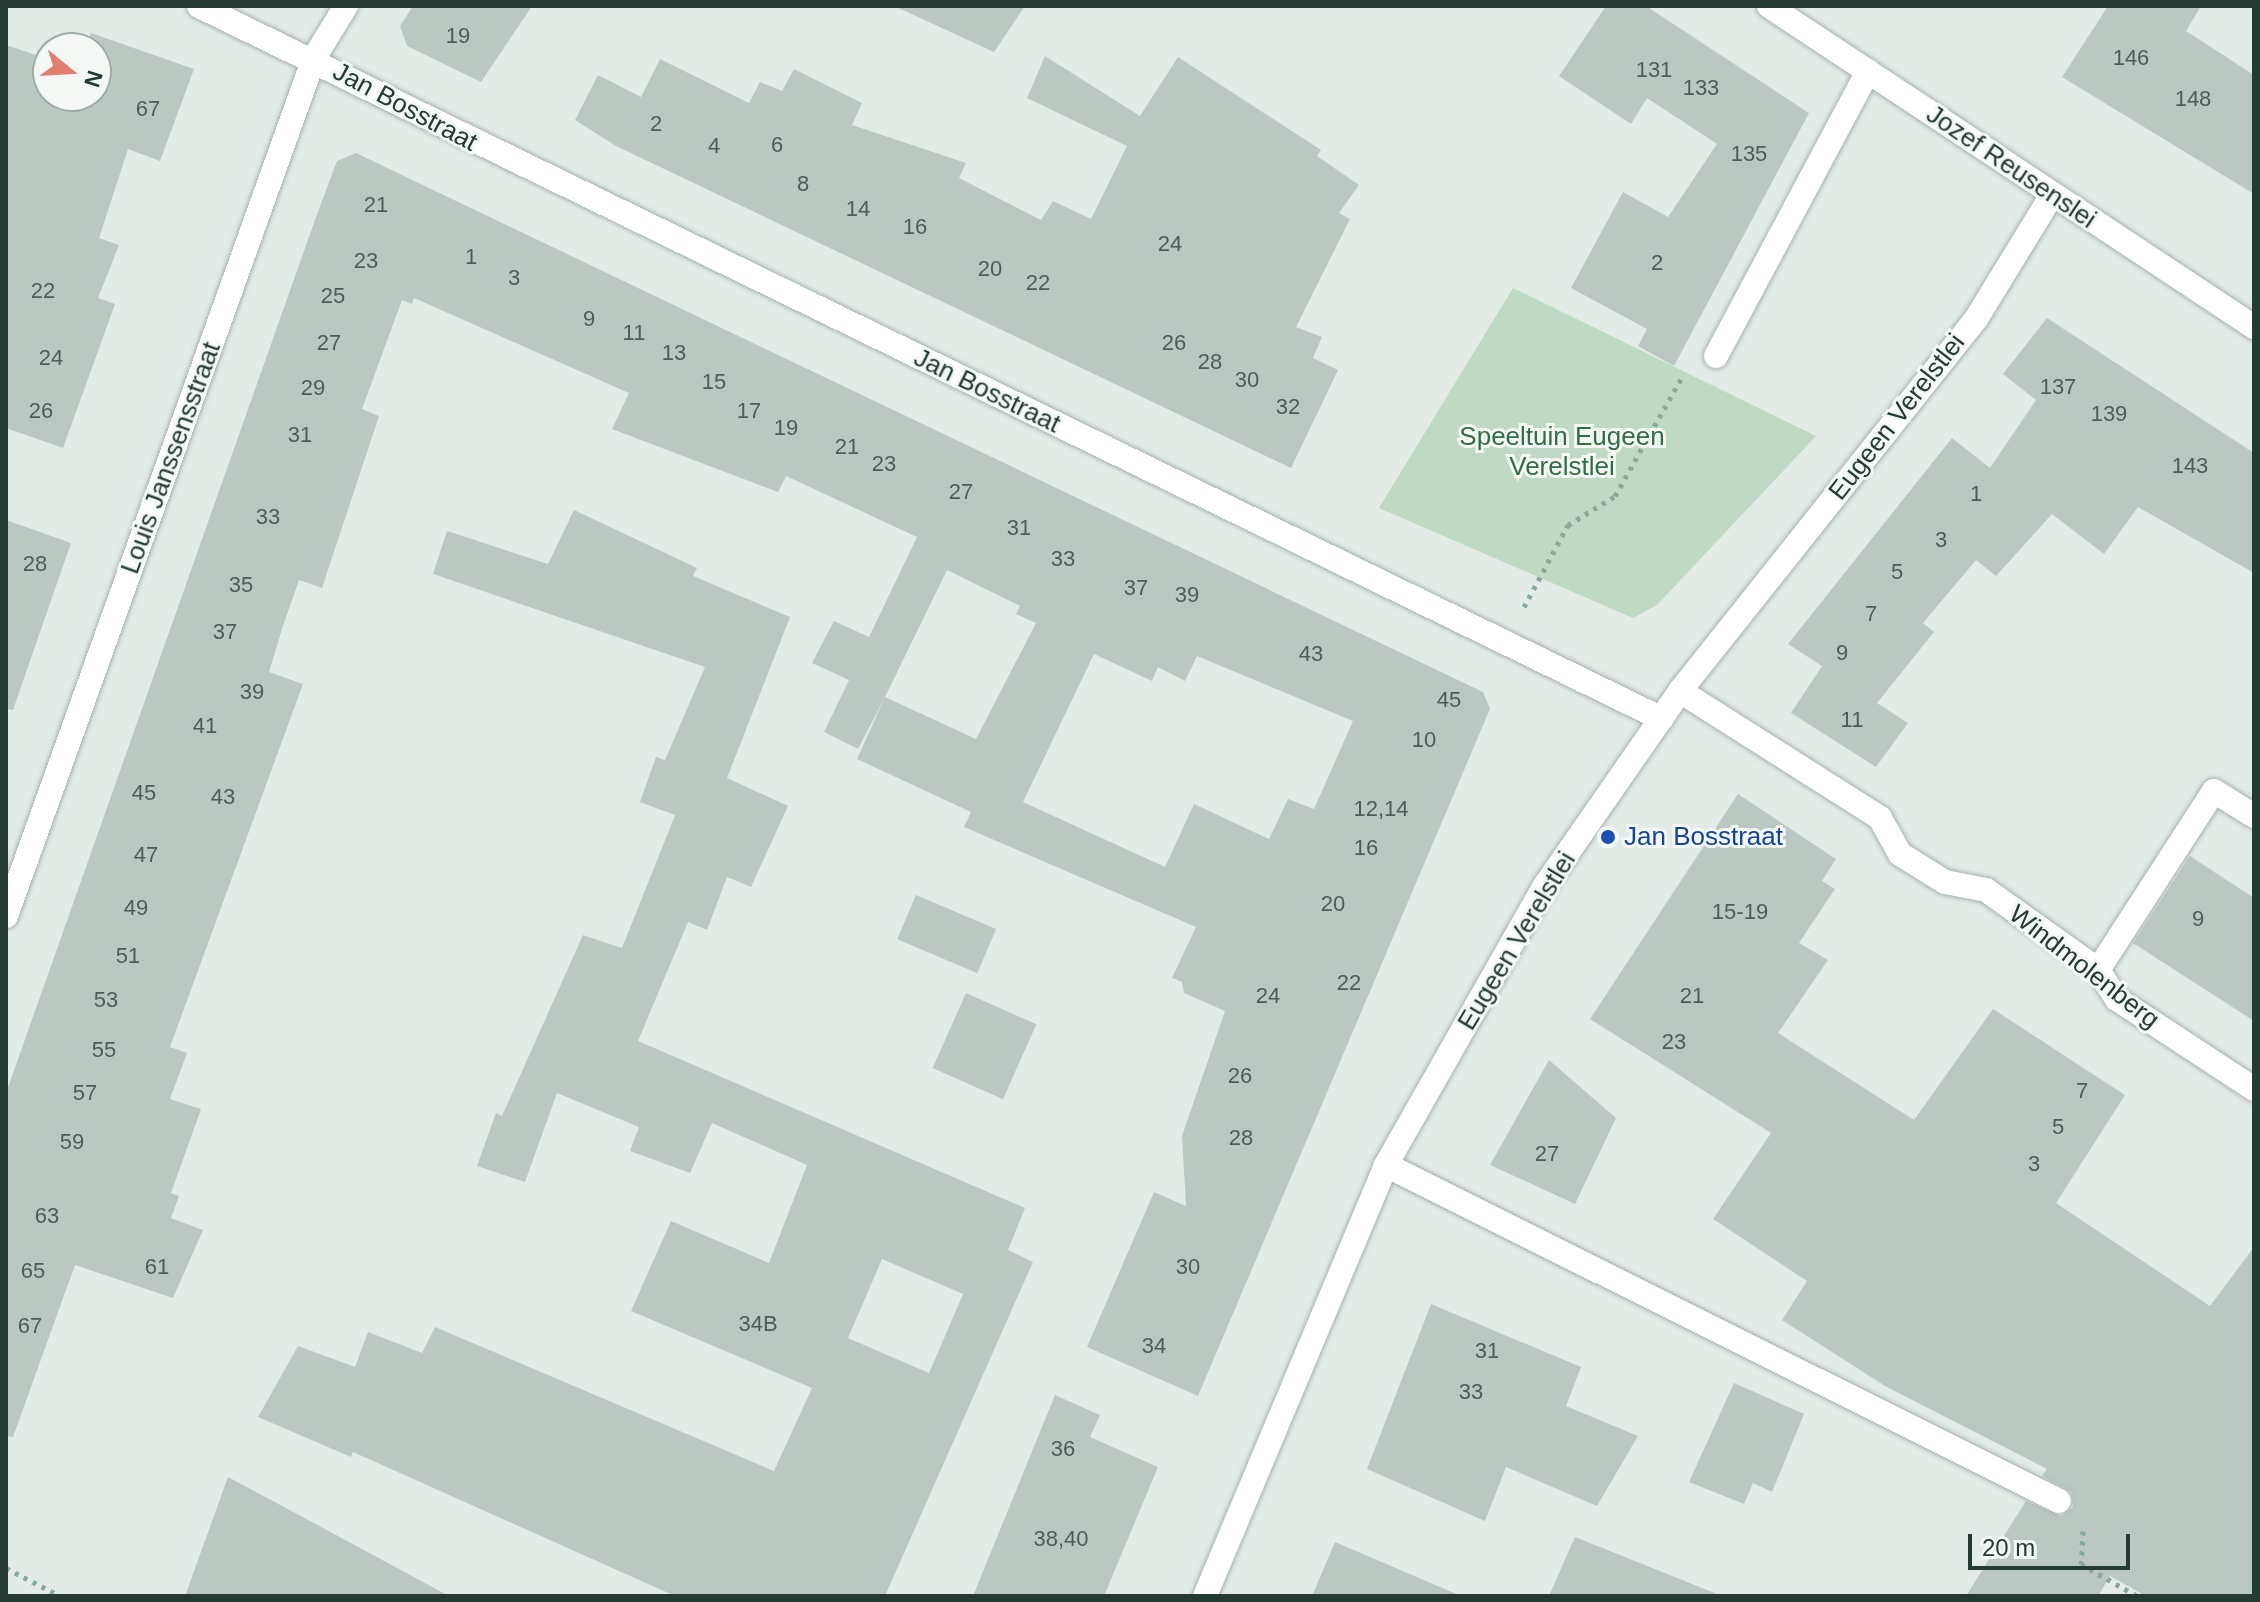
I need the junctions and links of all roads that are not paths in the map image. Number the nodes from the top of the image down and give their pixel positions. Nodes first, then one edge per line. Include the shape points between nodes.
1 (199, 6) edge
2 (346, 6) edge
3 (1769, 6) edge
4 (314, 58) junction
5 (1868, 71) junction
6 (2052, 195) junction
7 (2254, 327) edge
8 (1716, 356) road end
9 (1680, 691) junction
10 (1662, 719) junction
11 (2254, 816) edge
12 (6, 916) edge
13 (2098, 970) junction
14 (2254, 1089) edge
15 (1386, 1165) junction
16 (2059, 1501) road end
17 (1205, 1596) edge

1 - 4 street, Jan Bosstraat
2 - 4 street, Louis Janssensstraat
3 - 5 street, Jozef Reusenslei
4 - 10 street, Jan Bosstraat via 385,101
4 - 12 street, Louis Janssensstraat
5 - 6 street, Jozef Reusenslei
5 - 8 street
6 - 7 street, Jozef Reusenslei
6 - 9 street, Eugeen Verelstlei via 1976,319
9 - 10 street, Eugeen Verelstlei
9 - 13 street, Windmolenberg via 1880,818 1900,854 1945,882 1986,890
10 - 15 street, Eugeen Verelstlei via 1544,887
11 - 13 street via 2214,791
13 - 14 street, Windmolenberg via 2117,999
15 - 16 street
15 - 17 street, Eugeen Verelstlei

